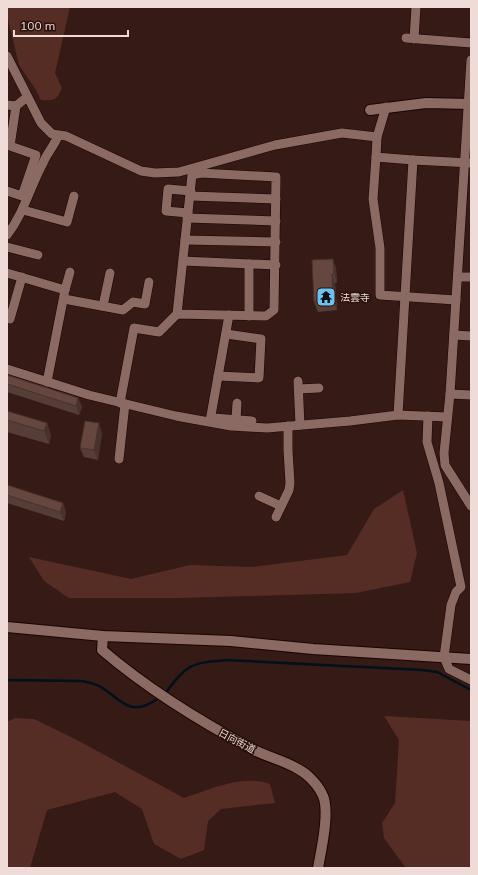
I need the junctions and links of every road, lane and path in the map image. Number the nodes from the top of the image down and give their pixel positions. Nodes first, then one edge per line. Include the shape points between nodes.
1 (416, 7) edge
2 (471, 43) edge
3 (7, 56) edge
4 (471, 60) edge
5 (27, 97) junction
6 (470, 103) edge
7 (11, 105) edge
8 (386, 107) junction
9 (370, 110) dead end
10 (58, 136) junction
11 (377, 137) junction
12 (376, 157) junction
13 (413, 160) junction
14 (468, 163) edge
15 (7, 191) edge
16 (190, 193) junction
17 (74, 196) dead end
18 (276, 199) junction
19 (23, 210) junction
20 (188, 215) junction
21 (276, 221) junction
22 (7, 235) edge
23 (185, 240) junction
24 (276, 242) junction
25 (7, 247) edge
26 (38, 255) dead end
27 (183, 261) junction
28 (249, 264) junction
29 (276, 265) junction
30 (70, 272) dead end
31 (110, 272) dead end
32 (7, 273) edge
33 (22, 277) junction
34 (458, 277) junction
35 (471, 278) edge
36 (150, 282) dead end
37 (65, 294) junction
38 (405, 297) junction
39 (456, 300) junction
40 (102, 306) junction
41 (177, 314) junction
42 (229, 315) junction
43 (248, 316) junction
44 (10, 319) dead end
45 (226, 334) junction
46 (454, 335) junction
47 (471, 336) edge
48 (7, 369) edge
49 (218, 376) junction
50 (47, 382) junction
51 (319, 388) dead end
52 (450, 394) junction
53 (471, 395) edge
54 (237, 403) dead end
55 (123, 404) junction
56 (398, 414) junction
57 (428, 416) junction
58 (447, 417) junction
59 (210, 419) junction
60 (236, 419) junction
61 (252, 420) dead end
62 (300, 425) junction
63 (288, 426) junction
64 (119, 459) dead end
65 (260, 496) dead end
66 (281, 506) junction
67 (471, 506) edge
68 (276, 517) dead end
69 (461, 587) junction
70 (471, 588) edge
71 (7, 627) edge
72 (103, 636) junction
73 (444, 657) junction
74 (471, 659) edge
75 (471, 680) edge
76 (318, 868) edge

1 - 2 street via 410,39
3 - 5 street
4 - 6 street
5 - 7 street
5 - 10 street via 42,123 52,134
6 - 8 street via 426,103
6 - 14 street
7 - 15 street via 10,146 36,155 22,196
8 - 9 street
8 - 11 street
10 - 11 street via 66,136 132,167 155,174 179,172 275,145 342,133
10 - 19 street via 43,162
11 - 12 street
12 - 13 street
12 - 38 street via 373,199 380,248 380,295
13 - 14 street
13 - 38 street
14 - 34 street
16 - 18 street
16 - 18 street via 192,175 201,173 276,177
16 - 20 street
16 - 20 street via 168,189 166,211
17 - 19 street via 67,222
18 - 21 street
19 - 22 street
20 - 21 street
20 - 23 street
21 - 24 street
23 - 24 street
23 - 27 street
24 - 29 street
25 - 26 street
27 - 28 street
27 - 41 street
28 - 29 street
28 - 43 street
29 - 43 street via 274,310 266,316
30 - 37 street
31 - 40 street
32 - 33 street
33 - 37 street
33 - 44 street
34 - 35 street
34 - 39 street
36 - 40 street via 145,304 132,302 124,310
37 - 40 street
37 - 50 street
38 - 39 street
38 - 56 street
39 - 46 street
41 - 42 street
41 - 55 street via 159,332 134,328
42 - 43 street
42 - 45 street
45 - 49 street
45 - 49 street via 261,339 260,378
46 - 47 street
46 - 52 street
48 - 50 street
49 - 59 street
50 - 55 street
51 - 62 street via 299,385
52 - 53 street
52 - 58 street
54 - 60 street
55 - 59 street via 176,416
55 - 64 street
56 - 57 street
56 - 62 street
57 - 58 street
57 - 69 street via 427,442 439,483
58 - 67 street via 445,465
59 - 60 street
59 - 63 street via 231,426
60 - 61 street
62 - 63 street
63 - 66 street via 290,483
65 - 66 street
66 - 68 street
69 - 70 street
69 - 73 street via 451,605
71 - 72 street
72 - 73 street via 231,641
72 - 76 street, 日向街道 via 102,650 127,672 168,701 267,757 299,769 313,781 323,796 325,815
73 - 74 street
73 - 75 street via 449,669

